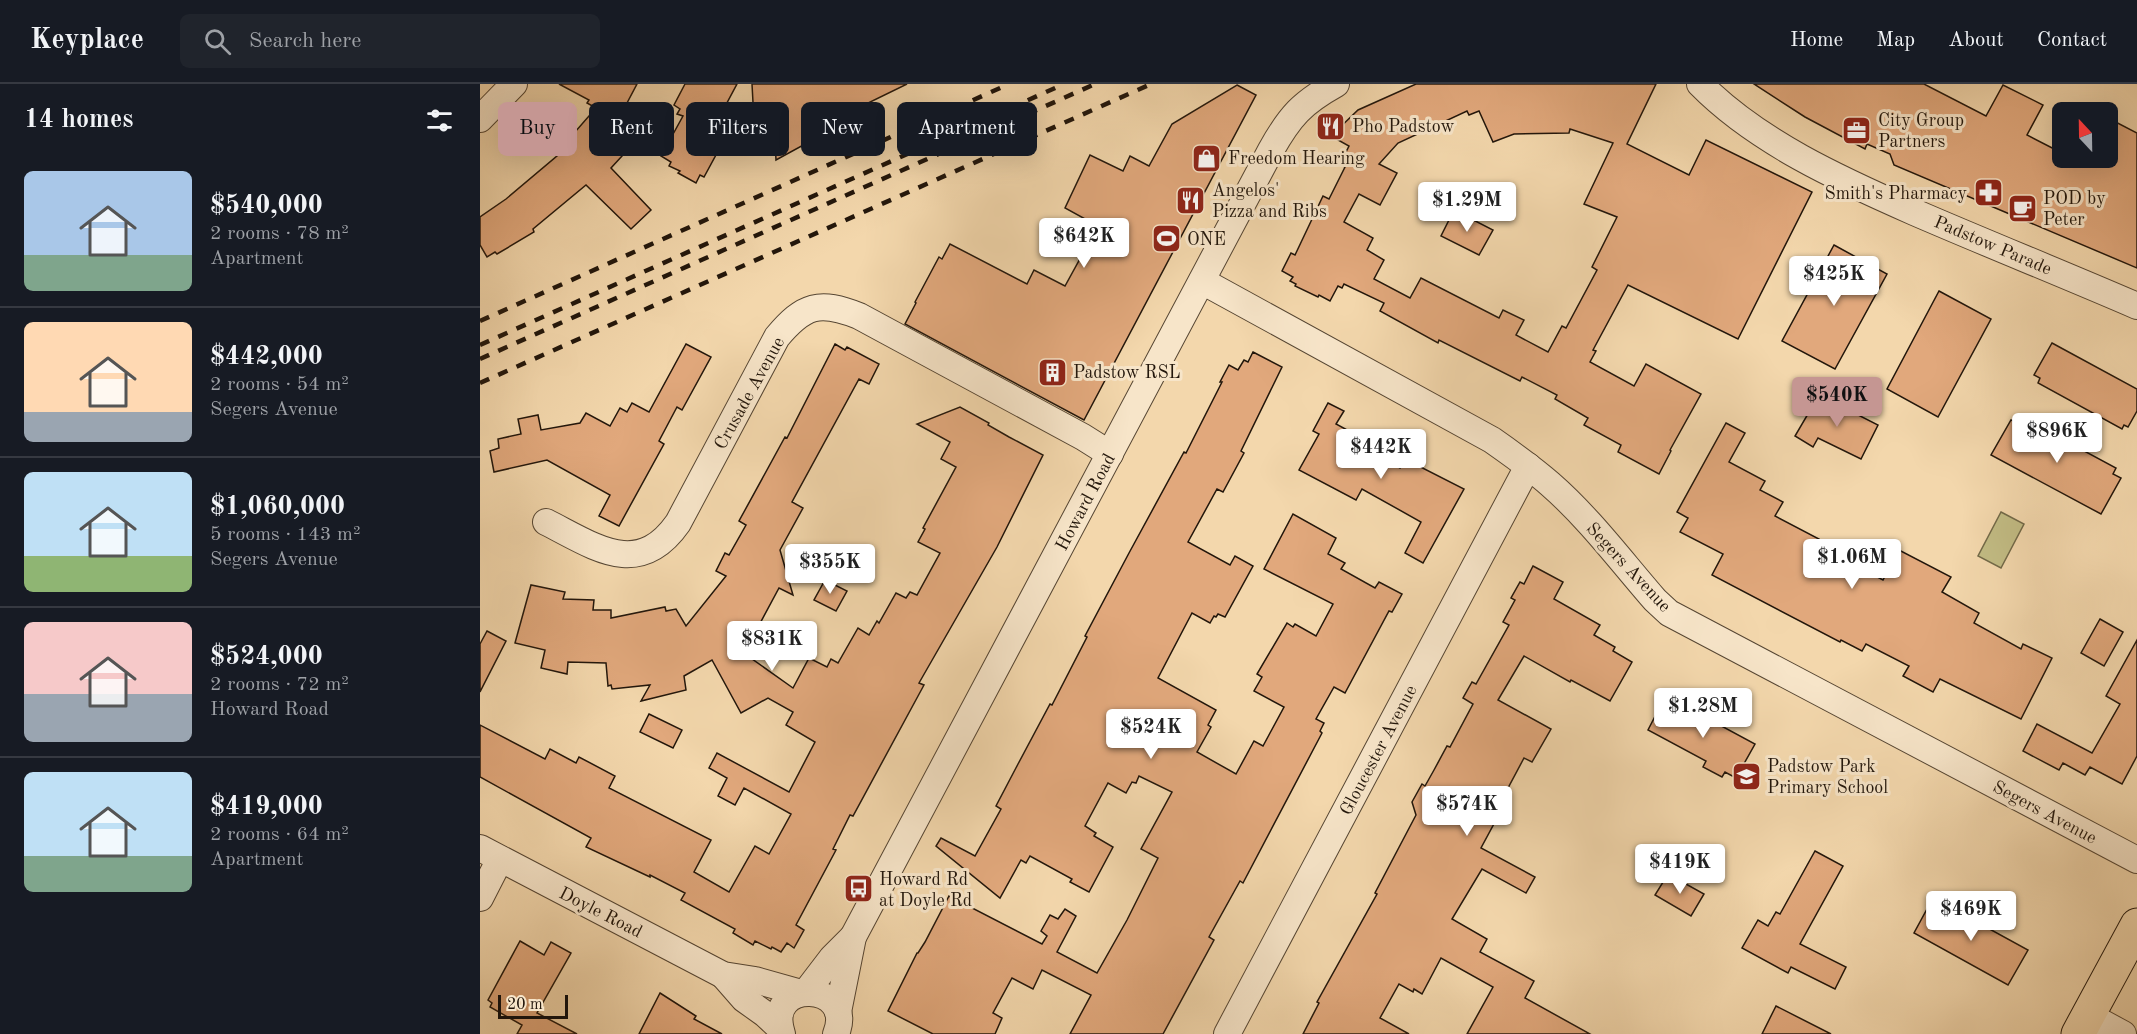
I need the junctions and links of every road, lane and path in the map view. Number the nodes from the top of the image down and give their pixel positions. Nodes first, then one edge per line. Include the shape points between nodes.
1 (514, 84) edge
2 (1336, 84) edge
3 (1700, 84) edge
4 (480, 119) edge
5 (1202, 281) junction
6 (2137, 306) edge
7 (1110, 454) junction
8 (1528, 466) junction
9 (546, 522) dead end
10 (490, 854) edge
11 (2137, 860) edge
12 (480, 898) edge
13 (2137, 925) edge
14 (853, 937) junction
15 (723, 975) junction
16 (803, 992) junction
17 (838, 1021) edge
18 (2083, 1025) edge
19 (781, 1032) edge
20 (860, 1034) edge
21 (1227, 1034) edge
22 (2123, 1034) edge

1 - 4 street
2 - 5 street, Howard Road via 1306,102 1282,131
3 - 6 street, Padstow Parade via 1770,138 1846,181
5 - 7 street, Howard Road
5 - 8 street, Segers Avenue via 1492,440
7 - 9 street, Crusade Avenue via 859,316 843,309 817,307 794,318 777,338 668,538 652,549 627,555 603,550
7 - 14 street, Howard Road
8 - 11 street, Segers Avenue via 1569,502 1669,613
8 - 21 street, Gloucester Avenue
10 - 12 street
10 - 15 street, Doyle Road
13 - 18 main road
14 - 16 street, Howard Road
14 - 17 street, Howard Road
15 - 16 street, Doyle Road
15 - 19 street, Doyle Road
16 - 17 street, Doyle Road via 825,996 833,1003
16 - 19 street, Howard Road via 783,1006
17 - 20 street
18 - 22 street

